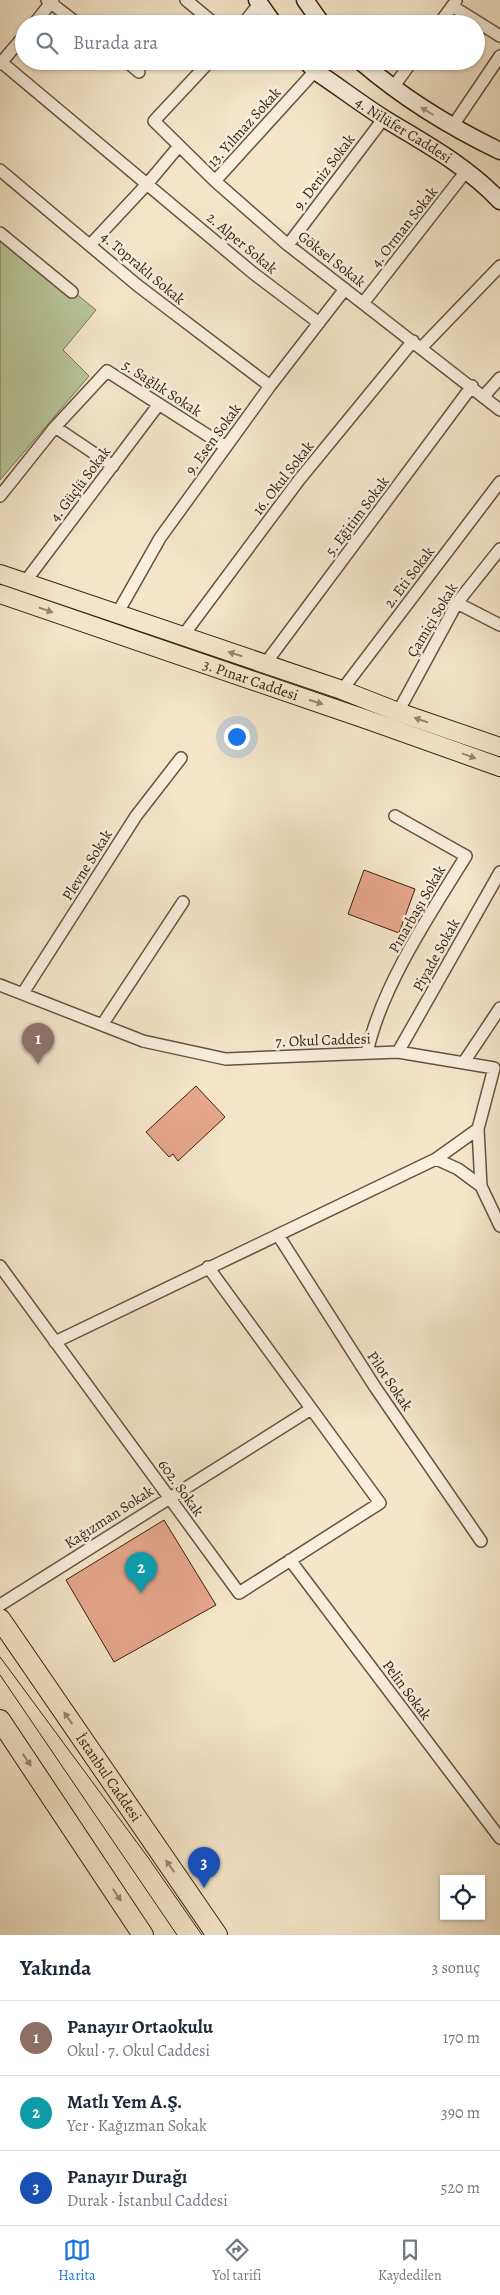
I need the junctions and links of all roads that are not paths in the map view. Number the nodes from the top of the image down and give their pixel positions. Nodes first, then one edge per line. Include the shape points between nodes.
1 (186, 0) edge
2 (305, 0) edge
3 (51, 1) edge
4 (258, 2) edge
5 (454, 3) edge
6 (41, 15) edge
7 (67, 15) edge
8 (204, 15) edge
9 (249, 15) edge
10 (267, 15) edge
11 (316, 15) edge
12 (445, 15) edge
13 (471, 15) edge
14 (485, 25) edge
15 (500, 36) edge
16 (15, 46) edge
17 (500, 56) edge
18 (1, 62) edge
19 (137, 70) edge
20 (202, 70) edge
21 (307, 70) edge
22 (316, 70) edge
23 (370, 70) edge
24 (406, 70) edge
25 (139, 72) dead end
26 (392, 89) junction
27 (384, 118) junction
28 (452, 127) junction
29 (179, 146) junction
30 (500, 151) edge
31 (0, 170) edge
32 (467, 170) junction
33 (216, 180) junction
34 (148, 183) junction
35 (500, 201) edge
36 (0, 233) edge
37 (91, 244) junction
38 (288, 244) junction
39 (500, 266) edge
40 (345, 289) junction
41 (72, 292) dead end
42 (364, 302) junction
43 (318, 323) junction
44 (417, 344) junction
45 (500, 378) edge
46 (270, 386) junction
47 (472, 386) junction
48 (484, 396) junction
49 (159, 404) junction
50 (500, 410) edge
51 (55, 427) junction
52 (226, 447) junction
53 (114, 466) junction
54 (500, 482) edge
55 (0, 496) edge
56 (500, 549) edge
57 (0, 574) edge
58 (25, 582) junction
59 (0, 594) edge
60 (457, 603) junction
61 (117, 614) junction
62 (500, 625) edge
63 (182, 637) junction
64 (265, 664) junction
65 (342, 690) junction
66 (398, 712) junction
67 (500, 747) edge
68 (181, 758) dead end
69 (500, 768) edge
70 (395, 816) dead end
71 (500, 872) edge
72 (183, 902) dead end
73 (0, 985) edge
74 (23, 993) junction
75 (500, 1008) edge
76 (102, 1025) junction
77 (398, 1052) junction
78 (367, 1053) junction
79 (464, 1062) junction
80 (497, 1069) edge
81 (478, 1129) junction
82 (436, 1160) junction
83 (482, 1186) junction
84 (500, 1226) edge
85 (278, 1235) junction
86 (0, 1266) edge
87 (208, 1268) junction
88 (55, 1342) junction
89 (311, 1409) junction
90 (169, 1497) junction
91 (481, 1541) dead end
92 (290, 1560) junction
93 (0, 1605) edge
94 (0, 1620) edge
95 (0, 1720) edge
96 (500, 1838) edge
97 (143, 1935) edge
98 (217, 1935) edge

1 - 8 street
2 - 11 main road
3 - 6 street
3 - 7 street
4 - 9 street
4 - 10 main road
5 - 12 street
5 - 13 street
14 - 15 street
16 - 18 street
17 - 28 street
18 - 34 street, 2. Alper Sokak
19 - 25 street
20 - 29 street, Göksel Sokak via 154,121
21 - 33 street, 13. Yılmaz Sokak
22 - 27 main road, 4. Nilüfer Caddesi
23 - 26 main road, 4. Nilüfer Caddesi
24 - 26 street
28 -> 26 main road, 4. Nilüfer Caddesi
27 - 32 main road, 4. Nilüfer Caddesi
27 - 38 street, 9. Deniz Sokak
28 - 30 main road, 4. Nilüfer Caddesi
29 - 33 street, Göksel Sokak
29 - 34 street
31 - 37 street, 4. Topraklı Sokak
32 - 35 main road, 4. Nilüfer Caddesi
32 - 42 street, 4. Orman Sokak
33 - 38 street, Göksel Sokak
34 - 37 street
34 - 43 street, 2. Alper Sokak via 253,273
36 - 41 street
37 - 46 street, 4. Topraklı Sokak via 137,285
38 - 40 street, Göksel Sokak
39 - 44 street, 16. Okul Sokak
40 - 42 street, Göksel Sokak
40 - 43 street, 9. Esen Sokak
42 - 44 street, Göksel Sokak
43 - 46 street, 9. Esen Sokak
44 - 47 street, Göksel Sokak
44 - 63 street, 16. Okul Sokak via 299,480
45 - 48 street
46 - 52 street, 9. Esen Sokak
47 - 48 street, Göksel Sokak
47 - 64 street, 5. Eğitim Sokak
48 - 50 street, Göksel Sokak
49 - 51 street, 5. Sağlık Sokak via 107,371
49 - 52 street, 5. Sağlık Sokak
49 - 53 street, 4. Güçlü Sokak
51 - 53 street
51 - 55 street
52 - 61 street, 9. Esen Sokak via 160,538
53 - 58 street, 4. Güçlü Sokak
54 - 65 street, 2. Eti Sokak
56 - 60 street, Çamiçi Sokak
57 - 58 main road
58 - 61 main road
59 -> 69 main road, 3. Pınar Caddesi
60 - 62 street
60 - 66 street, Çamiçi Sokak
61 - 63 main road
64 -> 63 main road
64 - 65 main road
65 - 66 main road
67 -> 66 main road
68 - 74 street, Plevne Sokak via 136,816
70 - 78 street, Pınarbaşı Sokak via 466,856 416,937 372,1029
71 - 77 street, Piyade Sokak
72 - 76 street
73 - 74 street, 7. Okul Caddesi
74 - 76 street, 7. Okul Caddesi
75 - 79 street
76 - 78 street, 7. Okul Caddesi via 144,1041 226,1059
77 - 78 street, 7. Okul Caddesi
77 - 79 street, 7. Okul Caddesi
79 - 80 street, 7. Okul Caddesi
80 - 81 street, 7. Okul Caddesi
81 - 82 street
81 - 83 street, 7. Okul Caddesi
82 - 83 street via 458,1169
82 - 85 street
83 - 84 street, 7. Okul Caddesi
85 - 87 street
85 - 91 street, Pilot Sokak via 375,1387
86 - 88 street, 602. Sokak
87 - 88 street
87 - 89 street
88 - 90 street, 602. Sokak
89 - 90 street, Kağızman Sokak
89 - 92 street, 602. Sokak via 380,1504
90 - 92 street, 602. Sokak via 239,1593
90 - 93 street, Kağızman Sokak
92 - 96 street, Pelin Sokak
98 -> 94 highway, İstanbul Caddesi
95 -> 97 highway

